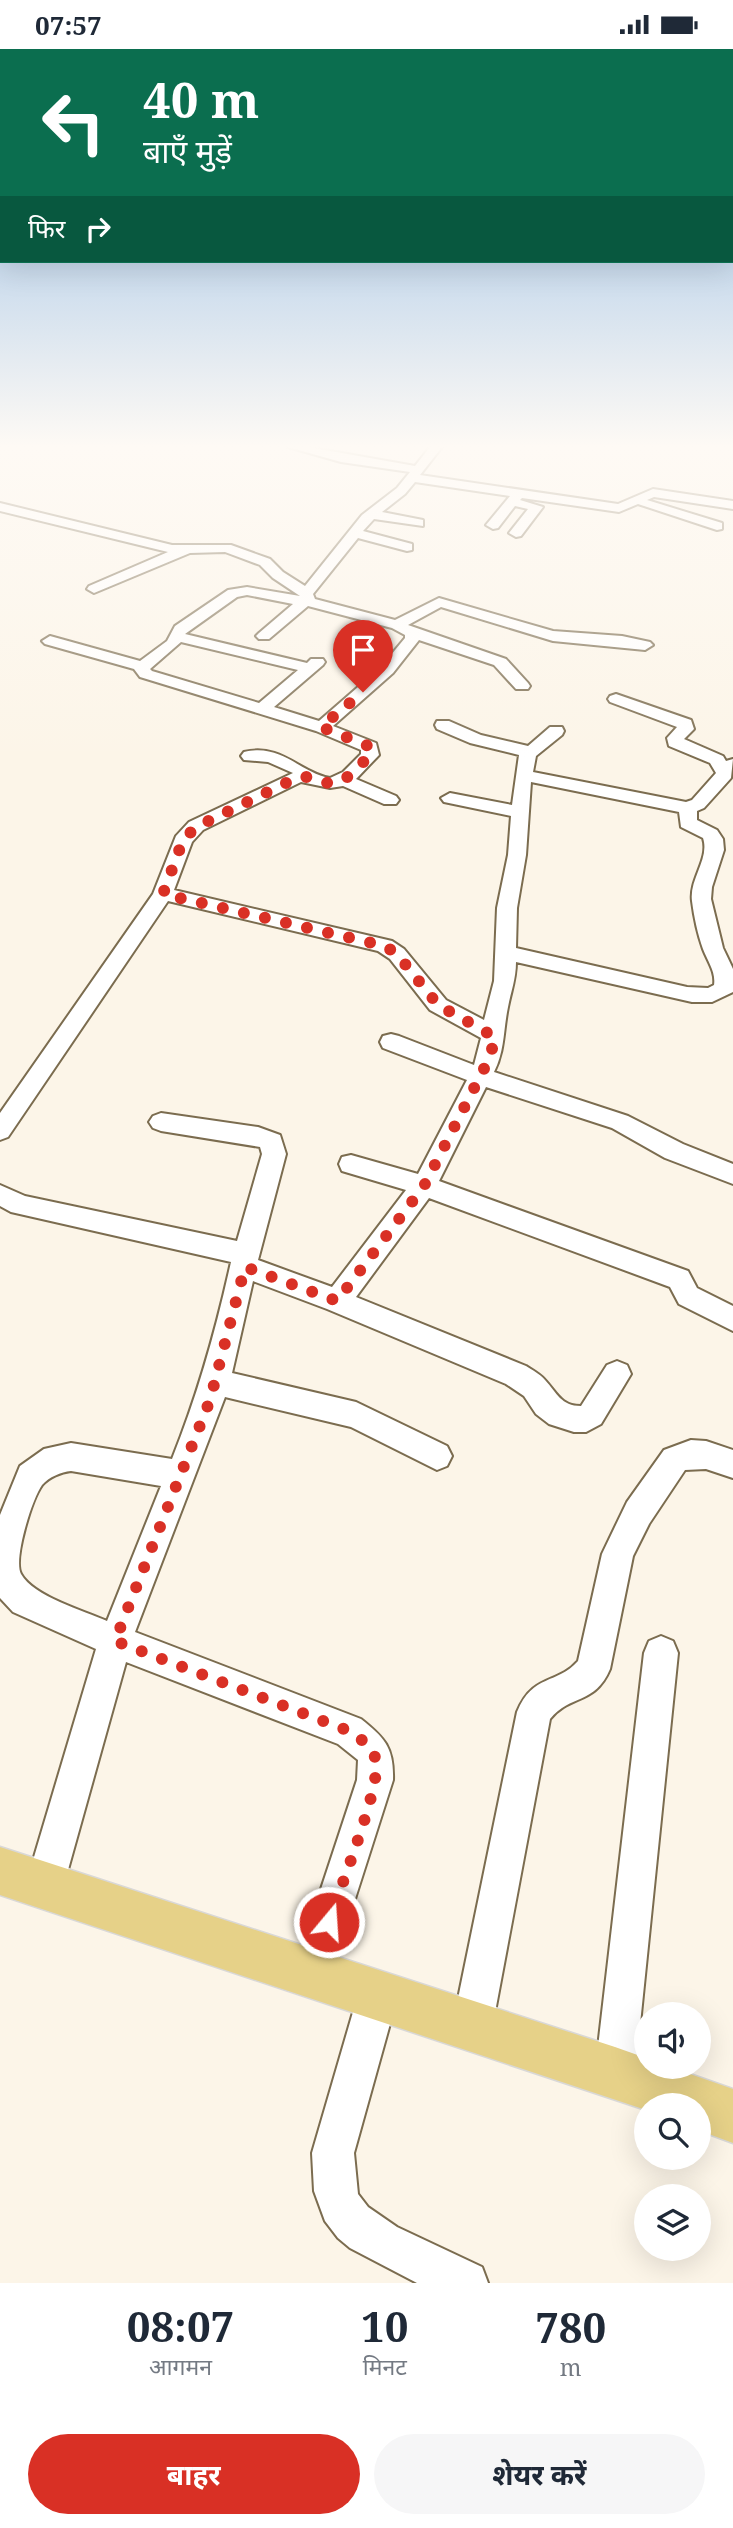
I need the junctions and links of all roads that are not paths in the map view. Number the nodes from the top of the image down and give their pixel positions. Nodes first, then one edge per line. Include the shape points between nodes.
1 (182, 551) edge
2 (232, 551) edge
3 (342, 551) edge
4 (94, 589) dead end
5 (307, 599) junction
6 (405, 629) junction
7 (176, 636) junction
8 (264, 636) dead end
9 (50, 641) dead end
10 (645, 645) dead end
11 (142, 666) junction
12 (522, 686) dead end
13 (616, 699) dead end
14 (261, 709) junction
15 (443, 725) dead end
16 (321, 727) junction
17 (556, 731) dead end
18 (528, 754) junction
19 (250, 755) dead end
20 (729, 769) edge
21 (307, 775) junction
22 (523, 775) junction
23 (344, 780) junction
24 (450, 798) dead end
25 (390, 800) dead end
26 (688, 809) junction
27 (520, 812) junction
28 (163, 894) junction
29 (506, 953) junction
30 (495, 1037) junction
31 (391, 1042) dead end
32 (482, 1077) junction
33 (161, 1122) dead end
34 (0, 1131) edge
35 (351, 1164) dead end
36 (733, 1174) edge
37 (424, 1186) junction
38 (0, 1195) edge
39 (245, 1262) junction
40 (337, 1301) junction
41 (733, 1319) edge
42 (617, 1374) dead end
43 (215, 1382) junction
44 (437, 1456) dead end
45 (733, 1464) edge
46 (181, 1475) junction
47 (115, 1641) junction
48 (662, 1654) dead end
49 (23, 1878) edge
50 (312, 1974) junction
51 (379, 1995) junction
52 (472, 2028) junction
53 (615, 2073) junction
54 (733, 2116) edge
55 (466, 2283) edge

1 - 4 street
2 - 5 street via 259,559
3 - 5 street
5 - 6 street
5 - 7 street via 237,591
5 - 8 street
6 - 10 street via 439,602 545,634
6 - 12 street via 500,662
6 - 16 street via 412,639 387,670
7 - 11 street via 171,646
7 - 14 street via 315,663
9 - 11 street
11 - 14 street via 146,674
13 - 20 street via 685,724 675,742
14 - 16 street
15 - 18 street
16 - 23 street via 370,747 370,755
17 - 18 street
18 - 22 street
19 - 21 street via 288,764
20 - 26 street
21 - 23 street via 323,782
21 - 28 street via 196,827 183,840
22 - 26 street
22 - 27 street
23 - 25 street
24 - 27 street
26 - 29 street via 688,823 714,839 701,899 713,948 725,974 726,986 720,993 687,994
27 - 29 street
28 - 30 street via 385,946 397,954 438,1005
28 - 34 street
29 - 30 street
30 - 32 street
31 - 32 street
32 - 36 street via 620,1122 674,1151
32 - 37 street
33 - 39 street via 258,1136 271,1142 274,1154
35 - 37 street
37 - 40 street
37 - 41 street via 679,1279 688,1296
38 - 39 street via 20,1205 237,1252
39 - 40 street
39 - 43 street
40 - 42 street via 516,1375 534,1387 552,1410 574,1419 591,1415
43 - 44 street via 356,1415
43 - 46 street
45 - 52 street via 706,1455 675,1460 618,1554 588,1678 547,1695 534,1712
46 - 47 street
46 - 47 street via 71,1457 54,1459 31,1476 2,1556 6,1581 24,1601
47 - 49 street
47 - 50 street via 349,1731 371,1749 376,1763 371,1794
48 - 53 street
49 - 50 main road
50 - 51 main road
51 - 52 main road
51 - 55 street via 333,2153 337,2194 343,2211 359,2231
52 - 53 main road
53 - 54 main road

